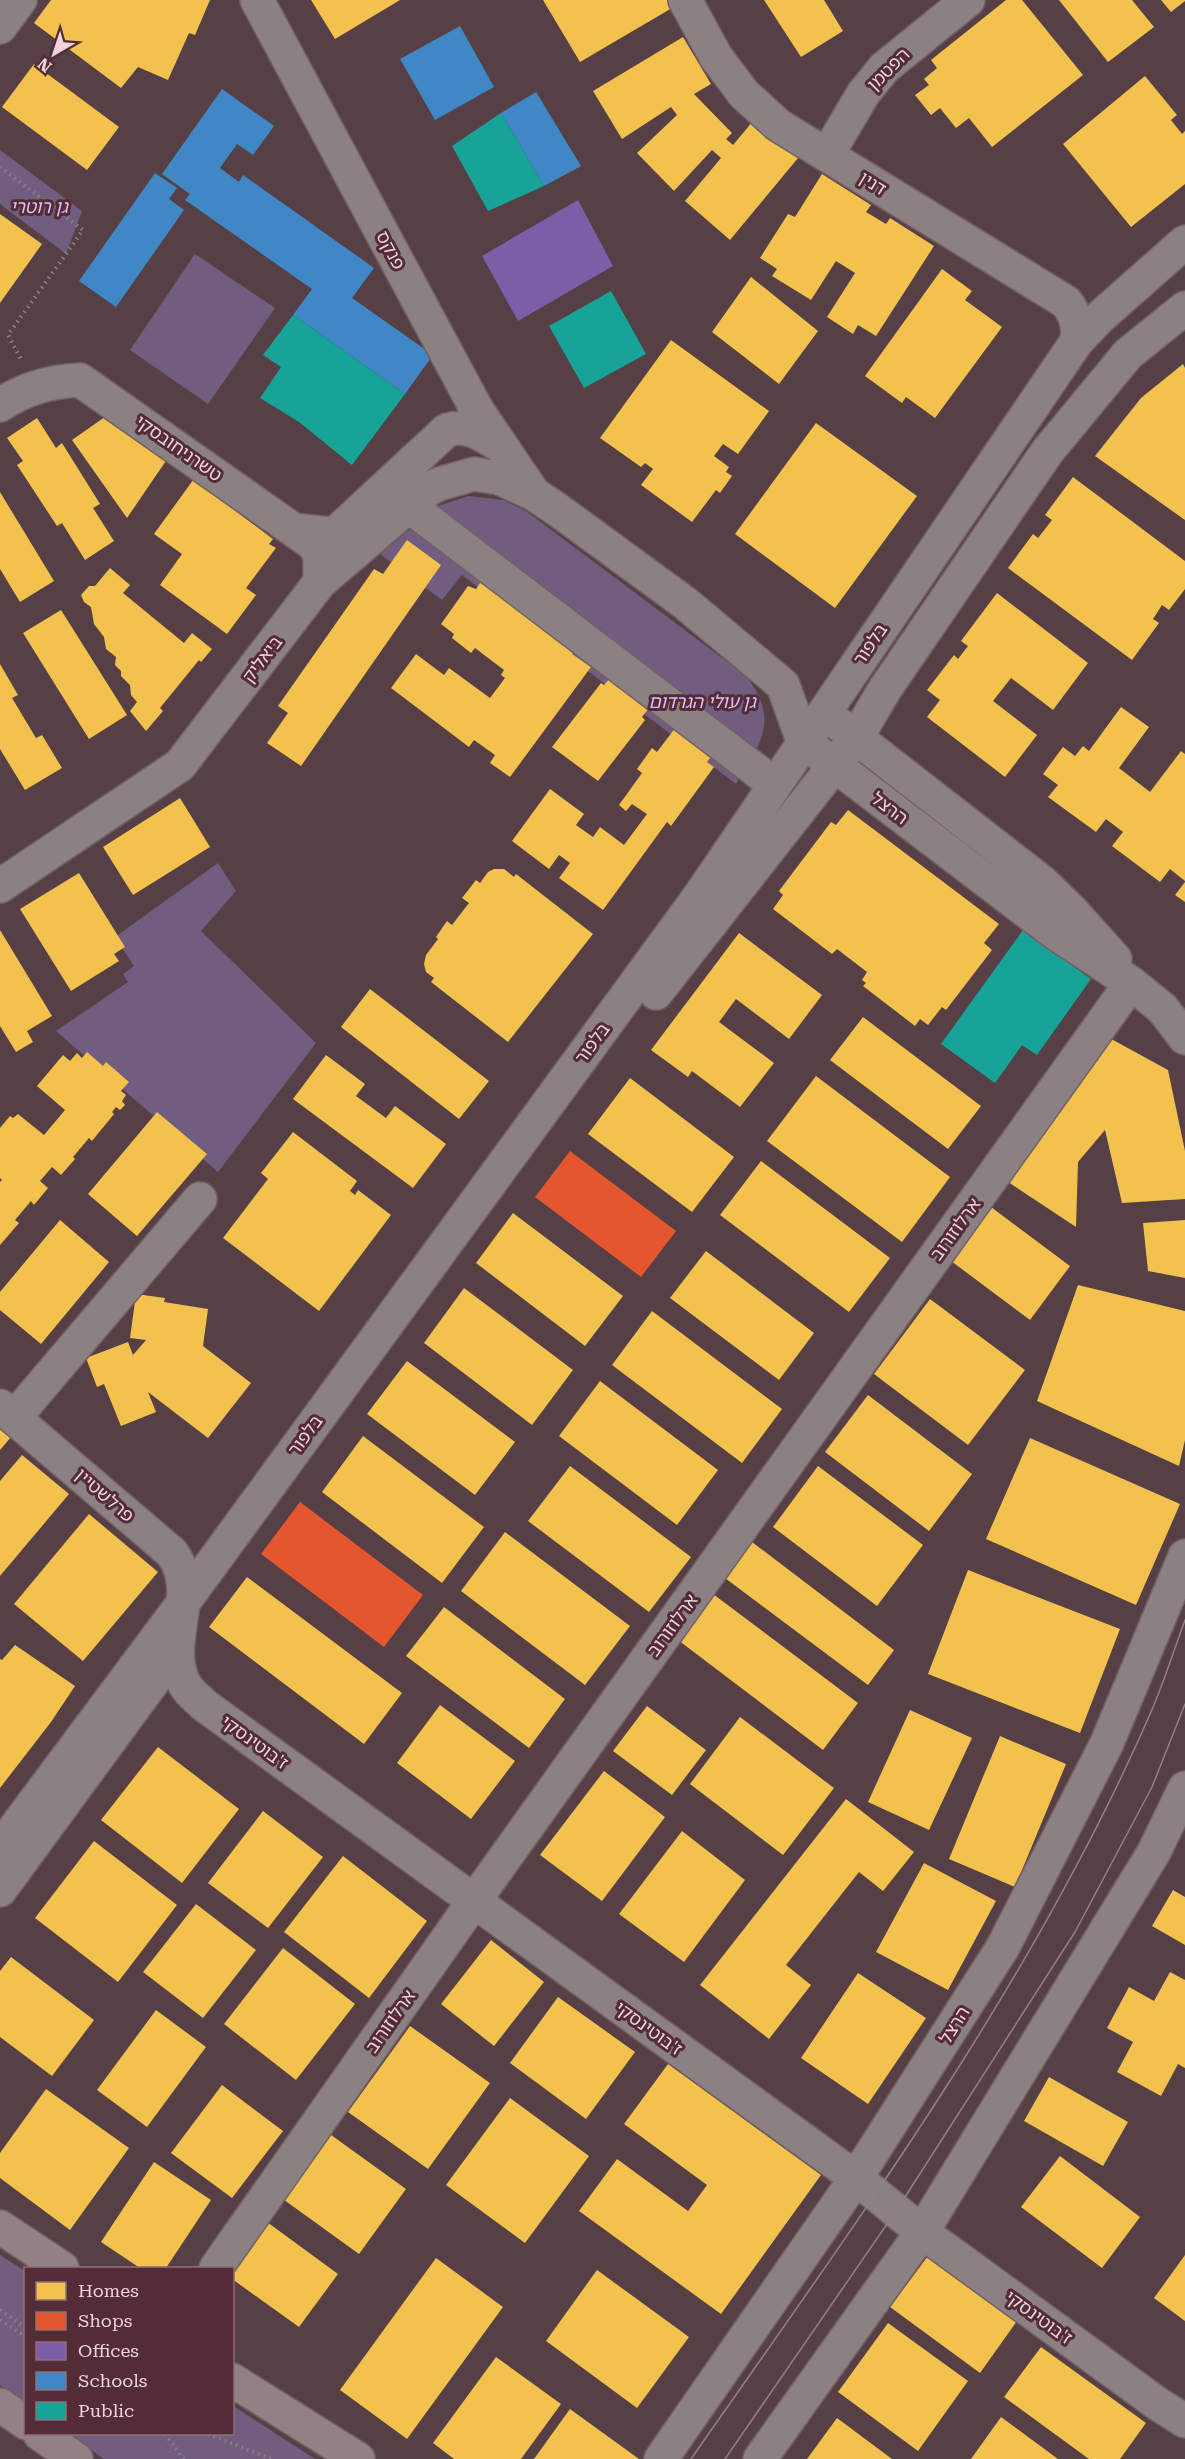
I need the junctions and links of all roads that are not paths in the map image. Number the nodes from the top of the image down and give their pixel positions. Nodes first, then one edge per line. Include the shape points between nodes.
1 (20, 0) edge
2 (257, 0) edge
3 (685, 0) edge
4 (968, 0) edge
5 (0, 27) edge
6 (827, 155) junction
7 (1180, 249) edge
8 (1185, 284) edge
9 (1185, 308) edge
10 (1077, 341) junction
11 (0, 373) edge
12 (34, 388) junction
13 (1093, 396) junction
14 (0, 405) edge
15 (500, 444) junction
16 (534, 494) junction
17 (409, 506) junction
18 (294, 530) junction
19 (320, 582) junction
20 (685, 603) junction
21 (885, 688) junction
22 (824, 712) junction
23 (856, 738) junction
24 (803, 741) junction
25 (835, 767) junction
26 (907, 778) junction
27 (774, 784) junction
28 (0, 886) edge
29 (1131, 983) junction
30 (1185, 1038) edge
31 (200, 1198) dead end
32 (7, 1412) edge
33 (1185, 1556) edge
34 (186, 1599) junction
35 (178, 1648) junction
36 (1185, 1788) edge
37 (0, 1848) edge
38 (0, 1890) edge
39 (474, 1901) junction
40 (856, 2178) junction
41 (0, 2227) edge
42 (922, 2232) junction
43 (60, 2267) edge
44 (217, 2267) edge
45 (234, 2381) edge
46 (0, 2405) edge
47 (1185, 2421) edge
48 (24, 2422) edge
49 (358, 2459) edge
50 (661, 2459) edge
51 (760, 2459) edge

1 - 5 street
2 - 15 street, פנקס via 477,410
3 - 6 street, דנין via 716,57 744,94 778,125
4 - 6 street, הפטמן via 884,68 863,94
6 - 10 street, דנין via 1066,302 1075,314
7 - 10 street, בלפור via 1098,318
8 - 13 street via 1156,305 1109,360
9 - 13 street, בלפור via 1128,354
10 - 22 street, בלפור
11 - 12 street
12 - 14 street, טשרניחובסקי
12 - 18 street, טשרניחובסקי via 80,380
13 - 21 street, בלפור via 1047,452
15 - 16 street, פנקס
15 - 18 street via 472,429 447,430 337,532
16 - 17 street, ביאליק via 499,478 474,474 439,484
16 - 20 street, הרצל
17 - 19 street, ביאליק
17 - 27 street
18 - 19 street, טשרניחובסקי via 315,545 320,557
19 - 28 street, ביאליק via 180,765
20 - 22 street, הרצל via 778,654 795,668
20 - 24 street, הרצל via 783,685
21 - 23 street, בלפור
21 - 26 street via 889,746
22 - 23 street, הרצל
22 - 24 street, בלפור
23 - 25 street, בלפור
23 - 26 street, הרצל
24 - 25 street, הרצל
24 - 27 street, בלפור
25 - 29 street, הרצל via 1055,933
25 - 35 street, בלפור via 611,1052
26 - 29 street, הרצל via 1042,882 1107,948
27 - 34 street, בלפור via 701,894
29 - 30 street, הרצל via 1163,1009
29 - 39 street, ארלוזורוב
31 - 32 street
32 - 34 street, פרלשטיין via 172,1553 183,1572
33 - 40 street, הרצל via 1107,1743 1003,1947
34 - 35 street, ז'בוטינסקי
34 - 37 street, בלפור
35 - 38 street, בלפור
35 - 39 street, ז'בוטינסקי via 178,1668 186,1687 204,1705
36 - 42 street via 1154,1852
39 - 40 street, ז'בוטינסקי
39 - 44 street, ארלוזורוב
40 - 42 street, ז'בוטינסקי
40 - 50 street, הרצל
41 - 43 main road
42 - 47 street, ז'בוטינסקי
42 - 51 street
45 - 49 main road
46 - 48 main road

